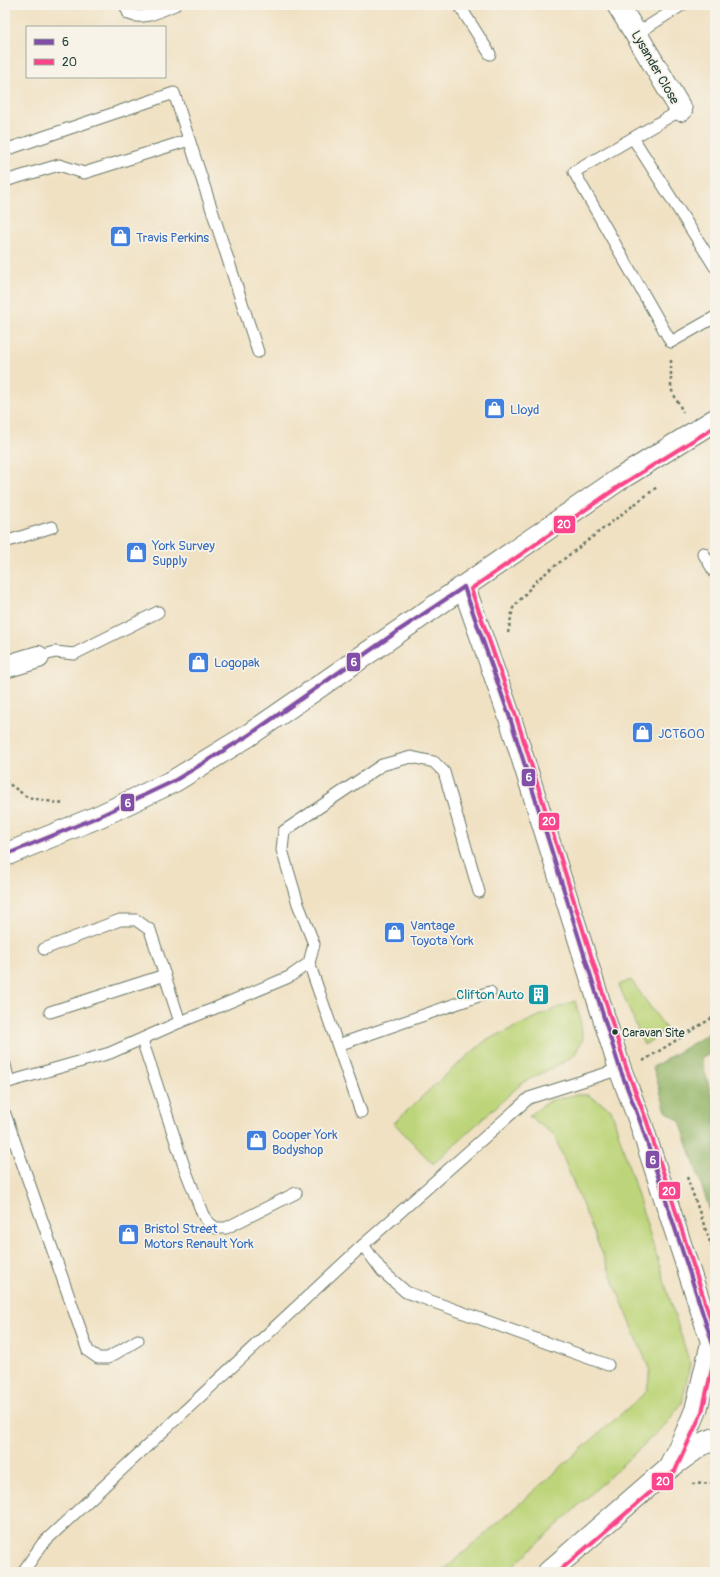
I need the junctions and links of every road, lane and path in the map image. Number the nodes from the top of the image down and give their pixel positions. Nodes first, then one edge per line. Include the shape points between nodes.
1 (125, 5) edge
2 (175, 5) edge
3 (460, 5) edge
4 (618, 5) edge
5 (682, 5) edge
6 (636, 34) junction
7 (490, 54) dead end
8 (681, 110) joint
9 (633, 138) junction
10 (189, 140) junction
11 (5, 150) edge
12 (5, 181) edge
13 (715, 267) edge
14 (715, 317) edge
15 (671, 342) junction
16 (258, 352) dead end
17 (715, 420) edge
18 (695, 433) junction
19 (659, 486) dead end
20 (52, 527) dead end
21 (5, 542) edge
22 (703, 553) dead end
23 (715, 573) edge
24 (464, 587) junction
25 (158, 612) dead end
26 (507, 636) dead end
27 (38, 657) joint
28 (5, 667) edge
29 (5, 781) edge
30 (64, 804) dead end
31 (5, 855) edge
32 (479, 892) dead end
33 (44, 949) dead end
34 (309, 963) junction
35 (165, 975) junction
36 (490, 992) dead end
37 (50, 1012) dead end
38 (715, 1016) edge
39 (180, 1022) junction
40 (142, 1040) junction
41 (338, 1045) junction
42 (5, 1065) edge
43 (620, 1069) junction
44 (7, 1082) edge
45 (361, 1112) dead end
46 (5, 1114) edge
47 (296, 1193) dead end
48 (363, 1245) junction
49 (138, 1340) dead end
50 (714, 1347) edge
51 (608, 1365) dead end
52 (715, 1439) edge
53 (670, 1467) junction
54 (24, 1572) edge
55 (549, 1572) edge

1 - 2 lane via 129,14 136,18
3 - 7 lane
4 - 6 street, Lysander Close
5 - 6 lane
6 - 8 street, Lysander Close
8 - 9 lane
9 - 13 lane
9 - 15 lane via 574,172
10 - 11 lane via 174,93
10 - 12 lane via 84,173 59,165
10 - 16 lane
14 - 15 lane
15 - 18 path via 671,389
17 - 18 street
18 - 24 street via 618,480
19 - 26 path via 538,579 513,608
20 - 21 lane
22 - 23 lane
24 - 31 street via 249,735 174,781 100,816
24 - 43 street via 510,718
25 - 27 lane via 74,654 55,652
27 - 28 street
29 - 30 path via 27,797
32 - 34 lane via 444,772 434,762 412,758 382,765 284,831 282,850 298,904 314,944
33 - 35 lane via 120,920 136,920 150,930
34 - 39 lane via 290,977
34 - 41 lane
35 - 37 lane
35 - 39 lane
36 - 41 lane
38 - 43 path via 639,1064
39 - 40 lane
40 - 44 lane via 110,1053
40 - 47 lane via 185,1169 203,1215 209,1223 216,1228 226,1228
41 - 45 lane
42 - 44 lane
43 - 48 lane via 529,1098
43 - 50 street via 641,1124
46 - 49 lane via 88,1351 98,1358 108,1358
48 - 51 lane via 382,1271 406,1292
48 - 54 lane via 43,1543
50 - 53 street via 696,1410
52 - 53 street via 702,1444
53 - 55 street

